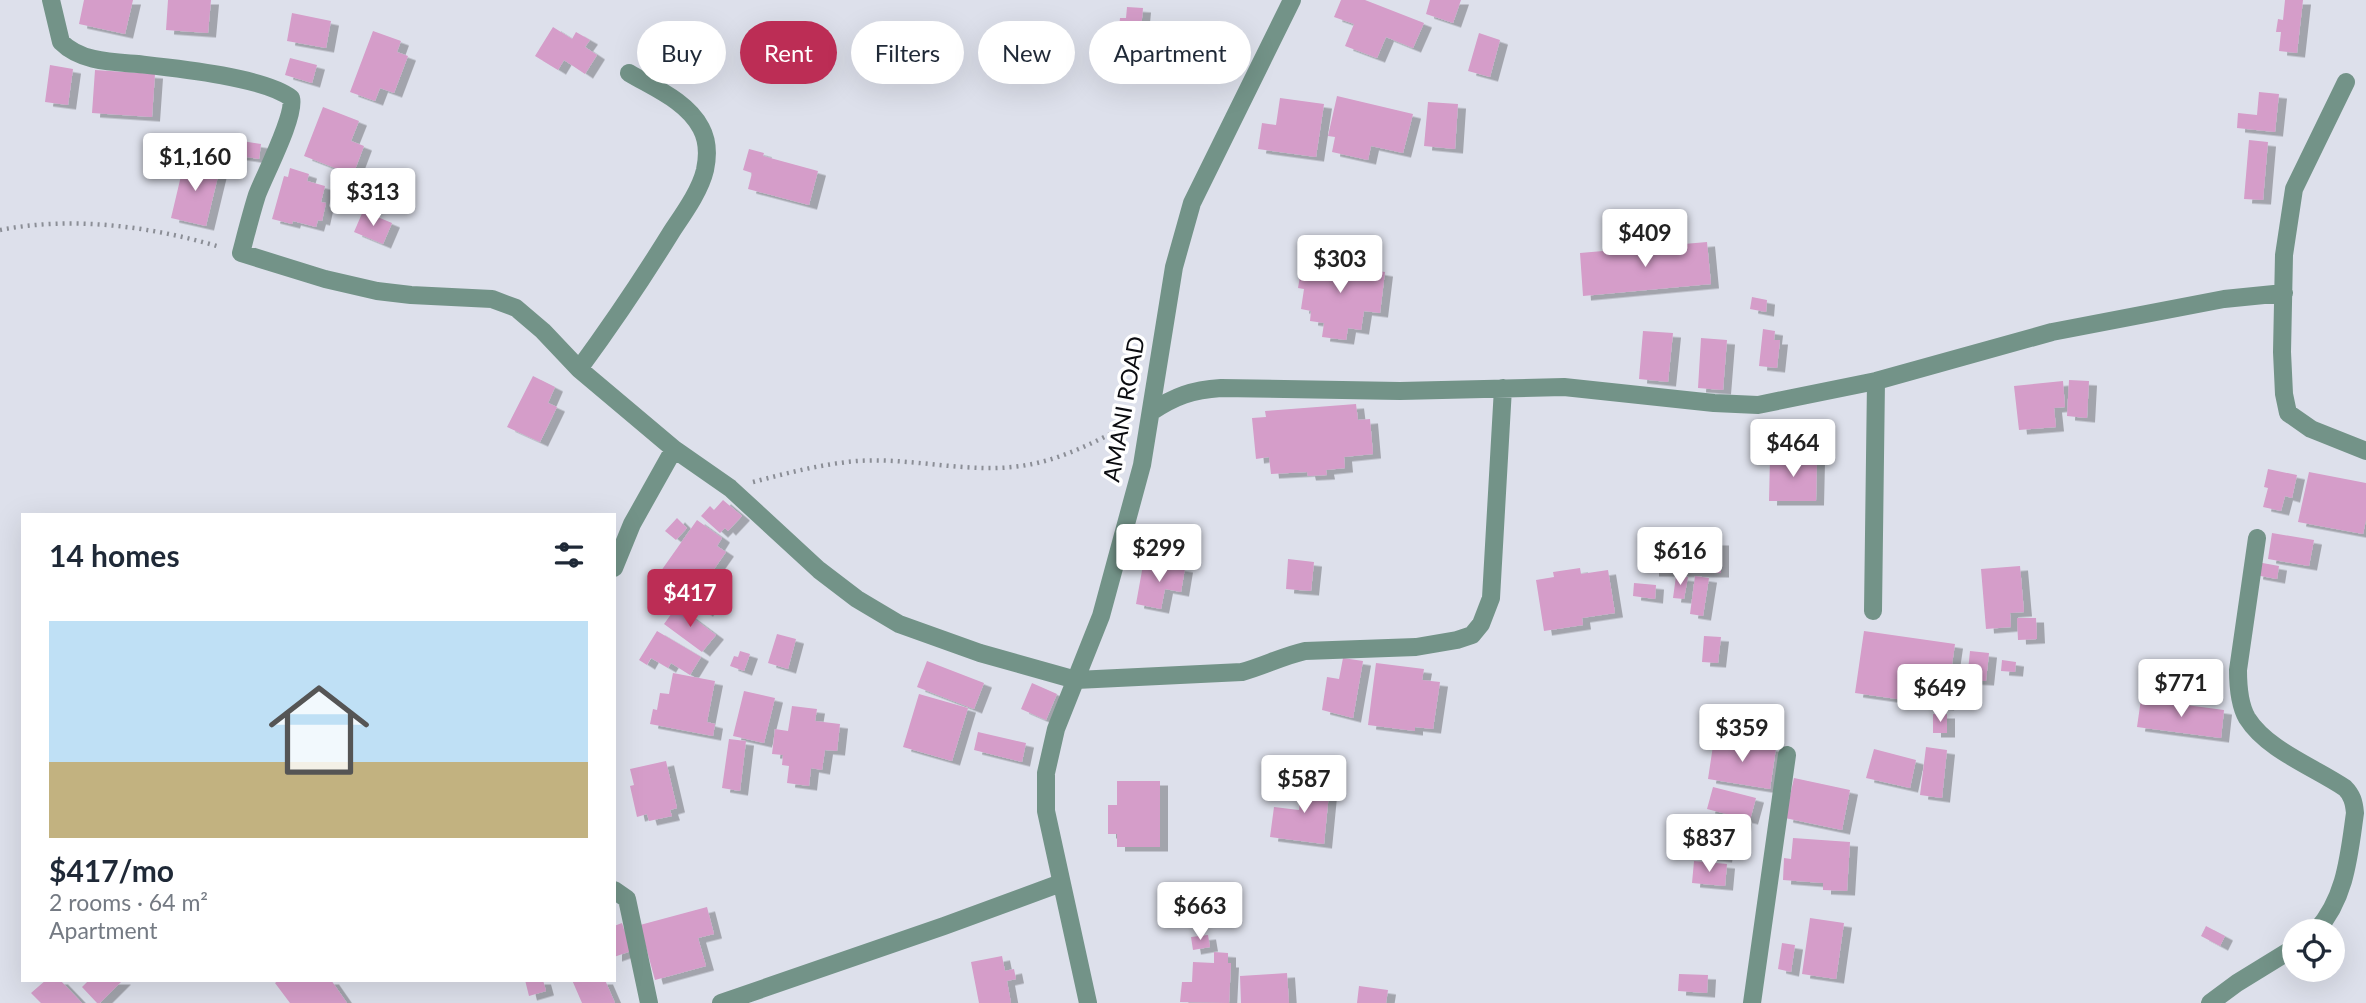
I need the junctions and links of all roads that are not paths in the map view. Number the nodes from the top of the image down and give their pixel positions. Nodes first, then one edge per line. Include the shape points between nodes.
1 (51, 0) edge
2 (1292, 0) edge
3 (629, 73) dead end
4 (2346, 82) dead end
5 (2284, 293) junction
6 (579, 369) junction
7 (1876, 381) junction
8 (1503, 388) junction
9 (1151, 412) junction
10 (674, 449) junction
11 (2366, 451) edge
12 (2257, 538) dead end
13 (616, 563) edge
14 (1874, 611) dead end
15 (1076, 680) junction
16 (1787, 755) dead end
17 (1060, 883) junction
18 (616, 891) edge
19 (2324, 919) edge
20 (2282, 955) edge
21 (649, 1003) edge
22 (721, 1003) edge
23 (1088, 1003) edge
24 (1752, 1003) edge
25 (2210, 1003) edge

1 - 6 street via 61,42 78,53 267,86 291,98 288,121 240,253 377,291 506,303 543,331
2 - 9 street, AMANI ROAD via 1192,203 1174,267
3 - 6 street via 690,113 708,152 705,173 644,276
4 - 5 street via 2294,189 2284,255
5 - 7 street via 2224,299 2052,332
5 - 11 street via 2281,352 2288,413 2311,429
6 - 10 street
7 - 8 street via 1758,405 1564,387
7 - 14 street
8 - 9 street via 1203,389 1173,397
8 - 15 street via 1491,598 1472,635 1416,646 1305,651 1242,672
9 - 15 street, AMANI ROAD via 1142,465 1101,617
10 - 13 street
10 - 15 street via 730,488 819,570 899,624
12 - 19 street via 2238,670 2243,709 2267,739 2345,788 2354,802 2344,879
15 - 17 street, AMANI ROAD via 1056,729 1046,773 1046,811
16 - 24 street
17 - 22 street
17 - 23 street, AMANI ROAD
18 - 21 street via 627,899
20 - 25 street

